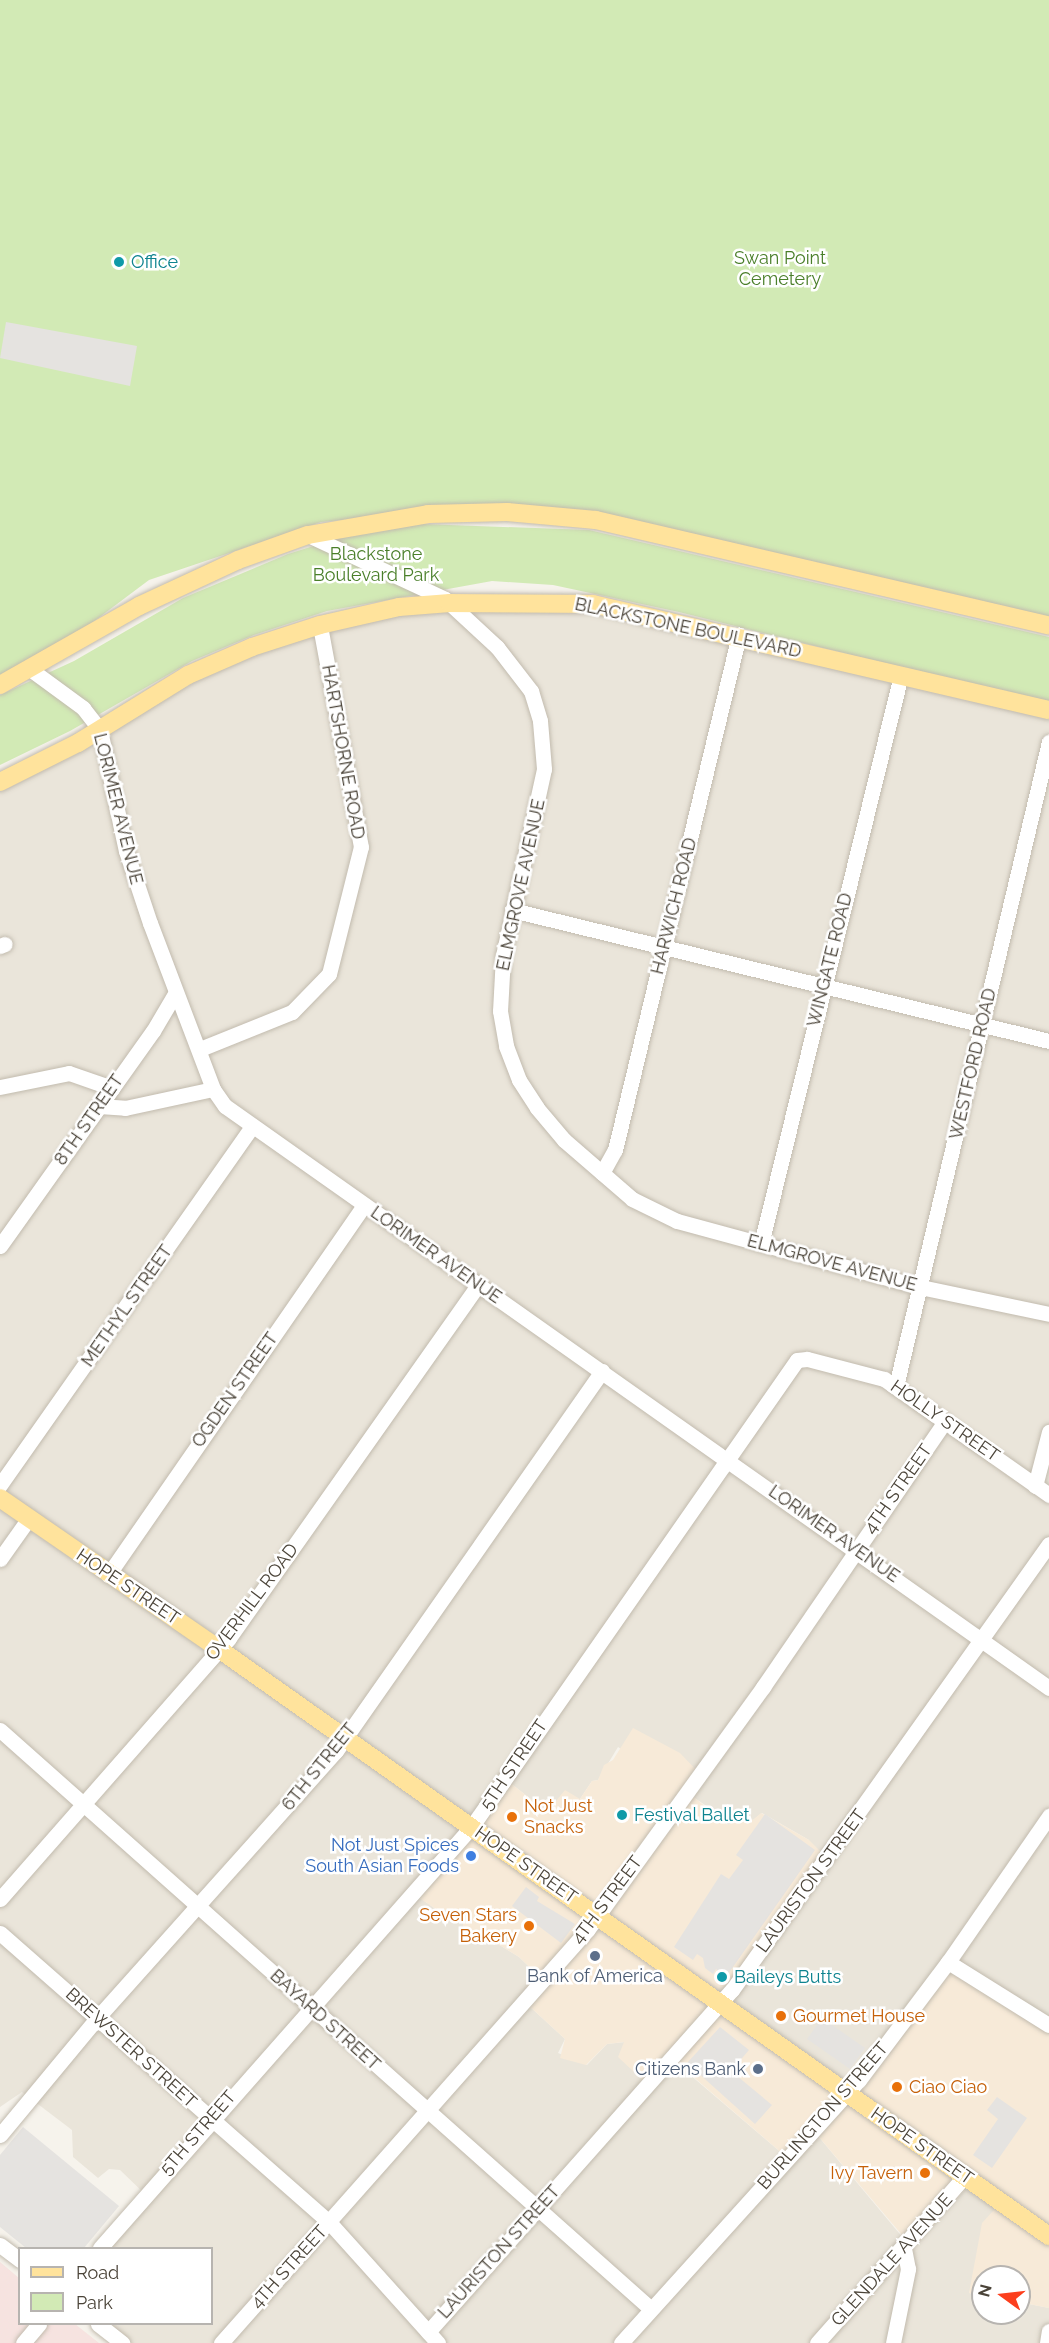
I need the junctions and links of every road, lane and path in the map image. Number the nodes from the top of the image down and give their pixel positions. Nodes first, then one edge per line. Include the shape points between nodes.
1 (308, 535) junction
2 (450, 603) junction
3 (320, 625) junction
4 (1049, 625) edge
5 (739, 635) junction
6 (30, 669) junction
7 (901, 675) junction
8 (0, 685) edge
9 (1049, 711) edge
10 (100, 730) junction
11 (1049, 742) edge
12 (0, 782) edge
13 (512, 910) junction
14 (664, 946) junction
15 (823, 986) junction
16 (176, 992) junction
17 (982, 1024) junction
18 (1049, 1041) edge
19 (200, 1049) junction
20 (0, 1087) edge
21 (112, 1088) junction
22 (213, 1089) junction
23 (99, 1106) junction
24 (252, 1126) junction
25 (602, 1173) junction
26 (364, 1205) junction
27 (761, 1244) junction
28 (0, 1246) edge
29 (478, 1285) junction
30 (920, 1287) junction
31 (1049, 1314) edge
32 (797, 1360) joint
33 (602, 1371) junction
34 (896, 1386) junction
35 (945, 1421) junction
36 (1049, 1432) edge
37 (730, 1460) junction
38 (0, 1485) edge
39 (1035, 1486) junction
40 (1049, 1496) edge
41 (0, 1498) edge
42 (29, 1518) junction
43 (1049, 1544) edge
44 (856, 1550) junction
45 (0, 1559) edge
46 (108, 1575) junction
47 (984, 1640) junction
48 (219, 1648) junction
49 (1049, 1688) edge
50 (0, 1730) edge
51 (345, 1737) junction
52 (84, 1805) junction
53 (1049, 1816) edge
54 (472, 1826) junction
55 (0, 1899) edge
56 (198, 1907) junction
57 (597, 1915) junction
58 (0, 1933) edge
59 (948, 1962) junction
60 (722, 2002) junction
61 (311, 2007) junction
62 (98, 2017) junction
63 (1049, 2025) edge
64 (846, 2092) junction
65 (427, 2110) junction
66 (210, 2119) junction
67 (0, 2135) edge
68 (965, 2176) junction
69 (537, 2209) junction
70 (329, 2222) junction
71 (1049, 2236) edge
72 (0, 2245) edge
73 (101, 2247) edge
74 (904, 2248) junction
75 (18, 2258) edge
76 (651, 2309) junction
77 (38, 2325) edge
78 (99, 2325) edge
79 (1049, 2331) edge
80 (433, 2337) edge
81 (23, 2343) edge
82 (122, 2343) edge
83 (221, 2343) edge
84 (621, 2343) edge
85 (817, 2343) edge
86 (892, 2343) edge
87 (1047, 2343) edge

1 - 2 street, ELMGROVE AVENUE
1 - 4 main road via 428,514 507,513 596,520
1 - 6 main road via 162,594
2 - 3 main road, BLACKSTONE BOULEVARD via 399,606
2 - 5 main road, BLACKSTONE BOULEVARD via 593,604
2 - 13 street, ELMGROVE AVENUE via 497,647 531,691 540,721 544,769
3 - 10 main road, BLACKSTONE BOULEVARD via 252,647 188,675
3 - 19 street, HARTSHORNE ROAD via 361,847 329,974 292,1012
5 - 7 main road, BLACKSTONE BOULEVARD
5 - 14 street, HARWICH ROAD
6 - 8 main road
6 - 10 street, LORIMER AVENUE via 83,708
7 - 9 main road, BLACKSTONE BOULEVARD
7 - 15 street, WINGATE ROAD
10 - 12 main road, BLACKSTONE BOULEVARD
10 - 16 street, LORIMER AVENUE via 126,851
11 - 17 street, WESTFORD ROAD
13 - 14 street
13 - 25 street, ELMGROVE AVENUE via 501,980 500,1011 507,1046 519,1080 537,1108 564,1140
14 - 15 street
14 - 25 street, HARWICH ROAD via 615,1150
15 - 17 street
15 - 27 street, WINGATE ROAD
16 - 19 street, LORIMER AVENUE
16 - 21 street, 8TH STREET
17 - 18 street
17 - 30 street, WESTFORD ROAD
19 - 22 street, LORIMER AVENUE
20 - 21 street via 69,1073
21 - 23 street, 8TH STREET
22 - 23 street via 125,1108
22 - 24 street, LORIMER AVENUE via 225,1106
23 - 28 street, 8TH STREET
24 - 26 street, LORIMER AVENUE
24 - 38 street, METHYL STREET
25 - 27 street, ELMGROVE AVENUE via 632,1199 657,1212
26 - 29 street, LORIMER AVENUE
26 - 46 street, OGDEN STREET
27 - 30 street, ELMGROVE AVENUE
29 - 33 street, LORIMER AVENUE
29 - 48 street, OVERHILL ROAD
30 - 31 street, ELMGROVE AVENUE
30 - 34 street, WESTFORD ROAD
32 - 34 street, HOLLY STREET via 872,1375
32 - 37 street, 5TH STREET
33 - 37 street, LORIMER AVENUE
33 - 51 street, 6TH STREET
34 - 35 street, HOLLY STREET
35 - 39 street, HOLLY STREET
35 - 44 street, 4TH STREET
36 - 39 street
37 - 44 street, LORIMER AVENUE
37 - 54 street, 5TH STREET
39 - 40 street, HOLLY STREET
41 - 42 main road, HOPE STREET
42 - 45 street
42 - 46 main road, HOPE STREET
43 - 47 street, LAURISTON STREET
44 - 47 street, LORIMER AVENUE
44 - 57 street, 4TH STREET via 763,1687
46 - 48 main road, HOPE STREET
47 - 49 street, LORIMER AVENUE
47 - 60 street, LAURISTON STREET
48 - 51 main road, HOPE STREET
48 - 52 street, OVERHILL ROAD
50 - 52 street, BAYARD STREET
51 - 54 main road, HOPE STREET
51 - 56 street, 6TH STREET
52 - 55 street, OVERHILL ROAD
52 - 56 street, BAYARD STREET
53 - 59 street, BURLINGTON STREET
54 - 57 main road, HOPE STREET
54 - 61 street, 5TH STREET
56 - 61 street, BAYARD STREET
56 - 62 street, 6TH STREET
57 - 60 main road, HOPE STREET
57 - 65 street, 4TH STREET
58 - 62 street, BREWSTER STREET
59 - 63 street
59 - 64 street, BURLINGTON STREET
60 - 64 main road, HOPE STREET
60 - 69 street, LAURISTON STREET
61 - 65 street, BAYARD STREET
61 - 66 street, 5TH STREET
62 - 66 street, BREWSTER STREET
62 - 67 street, 6TH STREET
64 - 68 main road, HOPE STREET
64 - 76 street, BURLINGTON STREET
65 - 69 street, BAYARD STREET
65 - 70 street, 4TH STREET
66 - 70 street, BREWSTER STREET
66 - 73 street, 5TH STREET
68 - 71 main road, HOPE STREET
68 - 74 street, GLENDALE AVENUE
69 - 76 street, BAYARD STREET
69 - 80 street, LAURISTON STREET
70 - 80 street, BREWSTER STREET
70 - 83 street, 4TH STREET
72 - 75 street
74 - 85 street, GLENDALE AVENUE
74 - 86 street via 908,2269
76 - 84 street, BURLINGTON STREET
77 - 81 street
78 - 82 street
79 - 87 street

